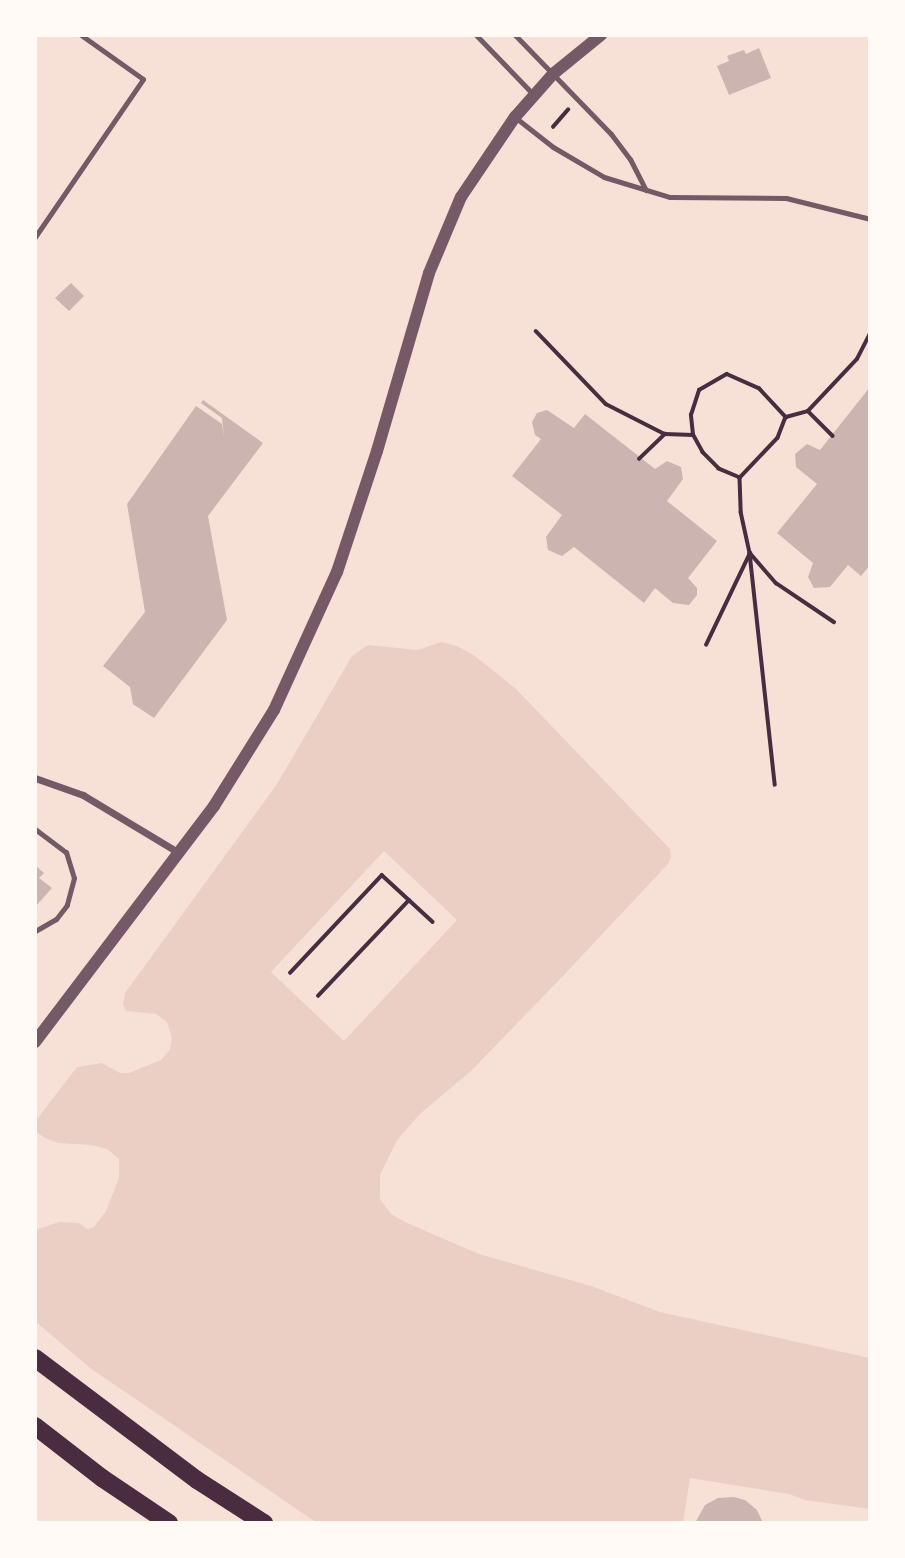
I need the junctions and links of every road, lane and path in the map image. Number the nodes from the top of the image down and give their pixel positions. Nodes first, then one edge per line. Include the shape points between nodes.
1 (82, 35) edge
2 (476, 35) edge
3 (515, 35) edge
4 (601, 35) edge
5 (553, 74) junction
6 (534, 95) junction
7 (568, 110) dead end
8 (515, 117) junction
9 (553, 127) dead end
10 (646, 190) junction
11 (870, 219) edge
12 (35, 237) edge
13 (536, 331) dead end
14 (870, 333) edge
15 (808, 411) junction
16 (786, 417) junction
17 (665, 434) junction
18 (693, 435) junction
19 (833, 436) dead end
20 (639, 459) dead end
21 (740, 478) junction
22 (750, 553) junction
23 (834, 622) dead end
24 (706, 645) dead end
25 (35, 778) edge
26 (775, 785) dead end
27 (35, 829) edge
28 (179, 853) junction
29 (409, 900) junction
30 (433, 922) dead end
31 (35, 931) edge
32 (290, 973) dead end
33 (318, 996) dead end
34 (35, 1042) edge
35 (35, 1359) edge
36 (35, 1426) edge
37 (169, 1523) edge
38 (264, 1523) edge

1 - 12 lane via 143,79
2 - 6 lane
3 - 5 lane
4 - 5 street
5 - 6 street
5 - 10 lane via 611,134
6 - 8 street
7 - 9 path
8 - 10 lane via 581,165
8 - 28 street via 477,170 435,256 371,471 307,643 255,743
10 - 11 lane via 688,199 734,195 786,198
13 - 17 path via 606,404
14 - 15 path via 857,359
15 - 16 path
15 - 19 path
16 - 18 path via 758,388 727,374 699,390 691,415
16 - 21 path via 778,438
17 - 18 path
17 - 20 path
18 - 21 path via 719,469
21 - 22 path via 741,512
22 - 23 path via 776,583
22 - 24 path
22 - 26 path
25 - 28 street via 83,795
27 - 31 lane via 66,852 72,863 72,892 56,919
28 - 34 street
29 - 30 path
29 - 32 path via 382,875
29 - 33 path
35 - 38 main road via 197,1480
36 - 37 main road

